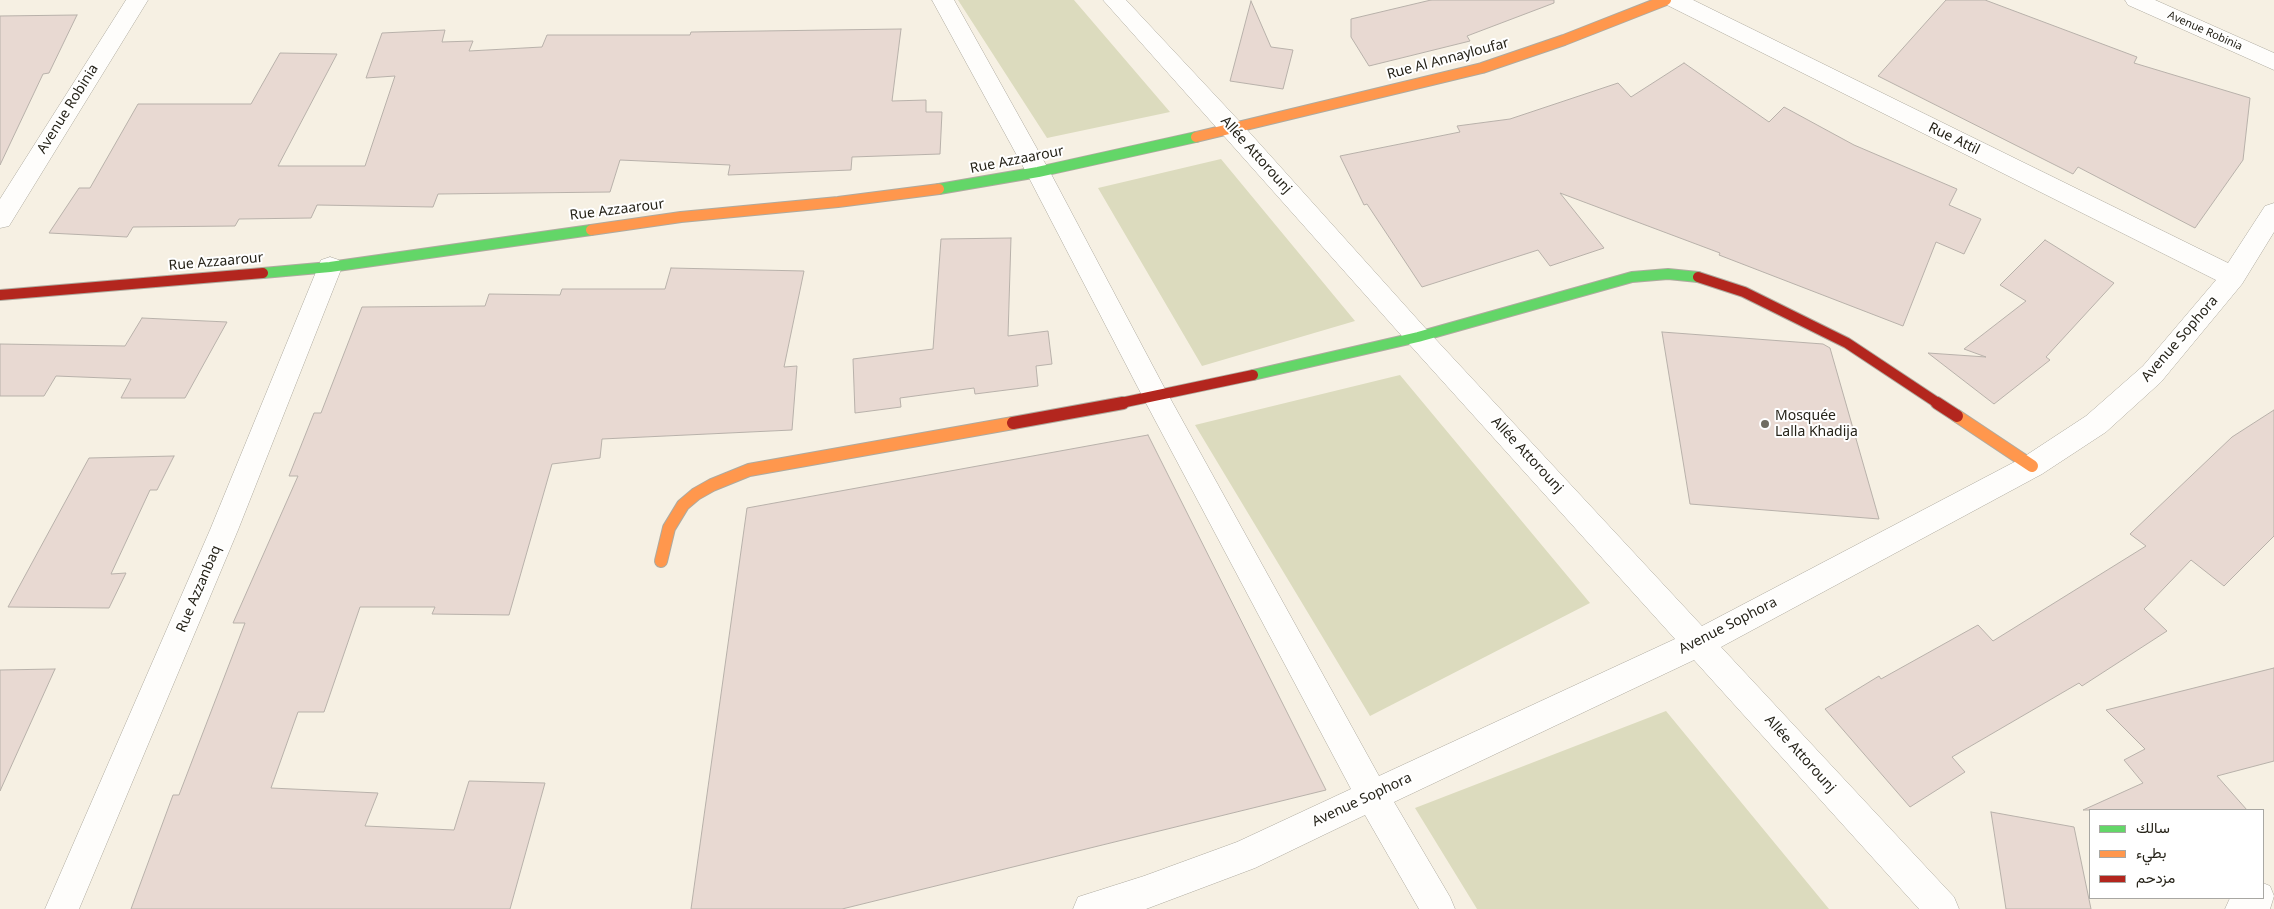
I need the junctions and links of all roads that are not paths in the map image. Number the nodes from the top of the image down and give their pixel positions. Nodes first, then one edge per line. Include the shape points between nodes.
1 (138, 0) edge
2 (943, 0) edge
3 (1114, 0) edge
4 (1666, 0) edge
5 (1675, 0) edge
6 (2136, 0) edge
7 (2274, 62) edge
8 (1233, 129) junction
9 (1038, 172) junction
10 (2274, 212) edge
11 (0, 219) edge
12 (330, 267) junction
13 (2234, 277) junction
14 (0, 295) edge
15 (1418, 336) junction
16 (1156, 397) junction
17 (2032, 466) junction
18 (661, 561) dead end
19 (1698, 643) junction
20 (1372, 796) junction
21 (2257, 899) edge
22 (62, 909) edge
23 (1090, 909) edge
24 (1438, 909) edge
25 (1942, 909) edge
26 (2242, 909) edge

1 - 11 street, Avenue Robinia
2 - 9 street
3 - 8 street, Allée Attorounj
4 - 8 street, Rue Al Annayloufar via 1482,68
5 - 13 street, Rue Attil
6 - 7 street, Avenue Robinia
8 - 9 street, Rue Azzaarour
8 - 15 street, Allée Attorounj
9 - 12 street, Rue Azzaarour via 947,188 681,217
9 - 16 street
10 - 13 street, Avenue Sophora
12 - 14 street, Rue Azzaarour
12 - 22 street, Rue Azzanbaq via 224,530
13 - 17 street, Avenue Sophora via 2152,374 2096,424
15 - 16 street
15 - 17 street via 1632,278 1668,274 1706,278 1744,292 1847,343
15 - 19 street, Allée Attorounj
16 - 18 street via 749,470 712,485 683,505 669,528
16 - 20 street
17 - 19 street, Avenue Sophora
19 - 20 street, Avenue Sophora
19 - 25 street, Allée Attorounj
20 - 23 street, Avenue Sophora via 1243,856 1144,893
20 - 24 street
21 - 26 street

